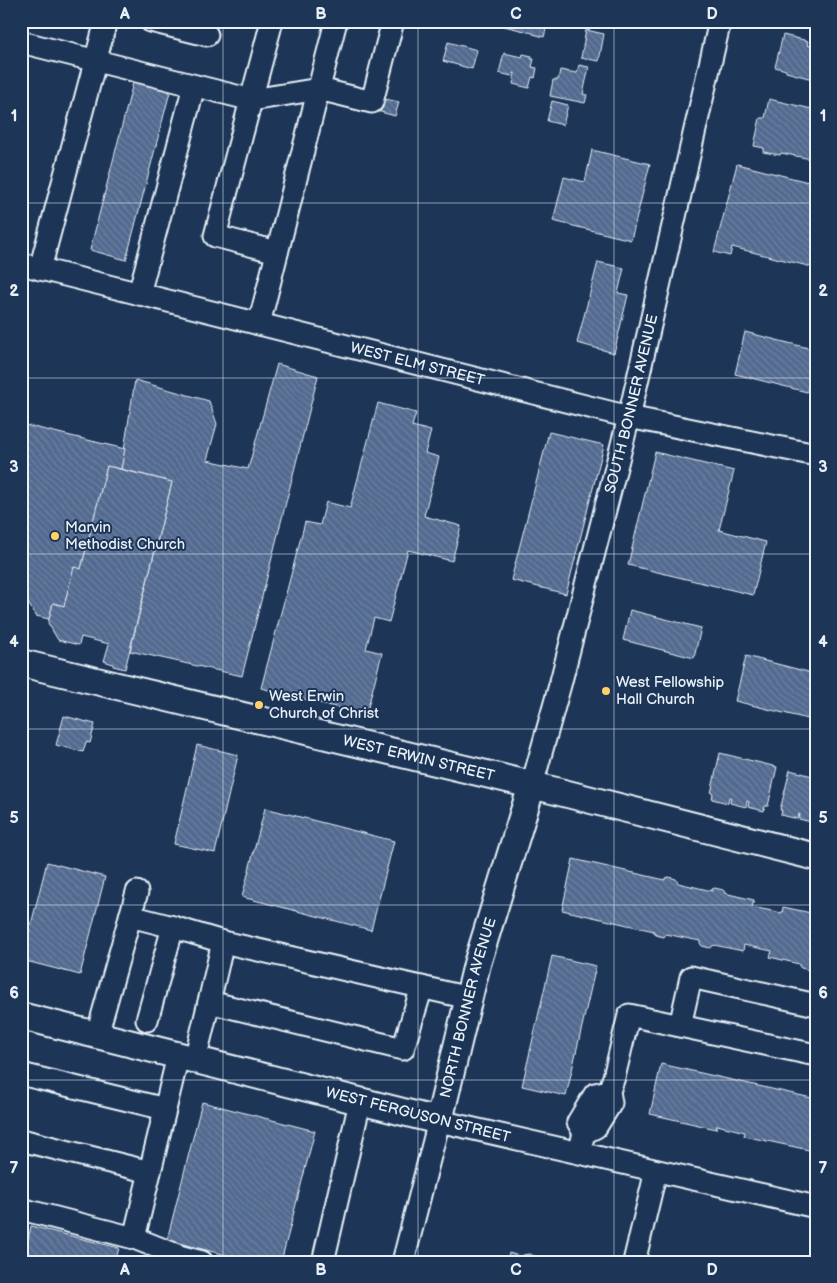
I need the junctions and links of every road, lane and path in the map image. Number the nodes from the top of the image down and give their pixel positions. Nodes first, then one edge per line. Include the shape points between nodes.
1 (106, 21) edge
2 (152, 21) edge
3 (272, 21) edge
4 (336, 21) edge
5 (394, 21) edge
6 (720, 21) edge
7 (207, 35) dead end
8 (21, 42) edge
9 (96, 61) junction
10 (194, 86) junction
11 (319, 88) junction
12 (252, 100) junction
13 (277, 252) junction
14 (31, 266) edge
15 (139, 294) junction
16 (259, 324) junction
17 (629, 417) junction
18 (816, 455) edge
19 (21, 663) edge
20 (532, 785) junction
21 (816, 857) edge
22 (137, 892) dead end
23 (130, 916) junction
24 (173, 927) junction
25 (223, 942) junction
26 (422, 987) junction
27 (469, 998) junction
28 (209, 1002) junction
29 (816, 1005) edge
30 (21, 1016) edge
31 (147, 1020) dead end
32 (680, 1026) junction
33 (96, 1035) junction
34 (816, 1055) edge
35 (186, 1058) junction
36 (21, 1074) edge
37 (360, 1102) junction
38 (165, 1110) junction
39 (439, 1122) junction
40 (21, 1140) edge
41 (581, 1143) junction
42 (656, 1171) junction
43 (150, 1172) junction
44 (816, 1207) edge
45 (21, 1209) edge
46 (134, 1238) junction
47 (202, 1262) edge
48 (323, 1262) edge
49 (403, 1262) edge
50 (634, 1262) edge

1 - 9 street
2 - 7 street
3 - 12 street
4 - 11 street
5 - 11 street via 372,102
6 - 17 street, SOUTH BONNER AVENUE
8 - 9 street
9 - 10 street
9 - 14 street
10 - 12 street
10 - 15 street
11 - 12 street
11 - 13 street
12 - 13 street via 215,236
13 - 16 street
14 - 15 street, WEST ELM STREET
15 - 16 street, WEST ELM STREET
16 - 17 street, WEST ELM STREET
17 - 18 street, WEST ELM STREET
17 - 20 street, SOUTH BONNER AVENUE
19 - 20 main road, WEST ERWIN STREET
20 - 21 main road, WEST ERWIN STREET
20 - 27 main road, NORTH BONNER AVENUE
22 - 23 street
23 - 24 street
23 - 33 street
24 - 25 street
24 - 31 street
25 - 26 street
25 - 28 street
26 - 27 street
26 - 28 street via 403,1049
27 - 39 main road, NORTH BONNER AVENUE
28 - 35 street
29 - 32 street via 691,977
30 - 33 main road, WEST FERGUSON STREET
32 - 34 street
32 - 41 street via 629,1015 609,1091 595,1094 578,1122
33 - 35 main road, WEST FERGUSON STREET
35 - 37 main road, WEST FERGUSON STREET
35 - 38 street
36 - 38 street
37 - 39 main road, WEST FERGUSON STREET
37 - 48 street
38 - 43 street
39 - 41 street, WEST FERGUSON STREET
39 - 49 street, NORTH BONNER AVENUE
40 - 43 street
41 - 42 street, WEST FERGUSON STREET
42 - 44 street, WEST FERGUSON STREET
42 - 50 street
43 - 46 street
45 - 46 street
46 - 47 street

